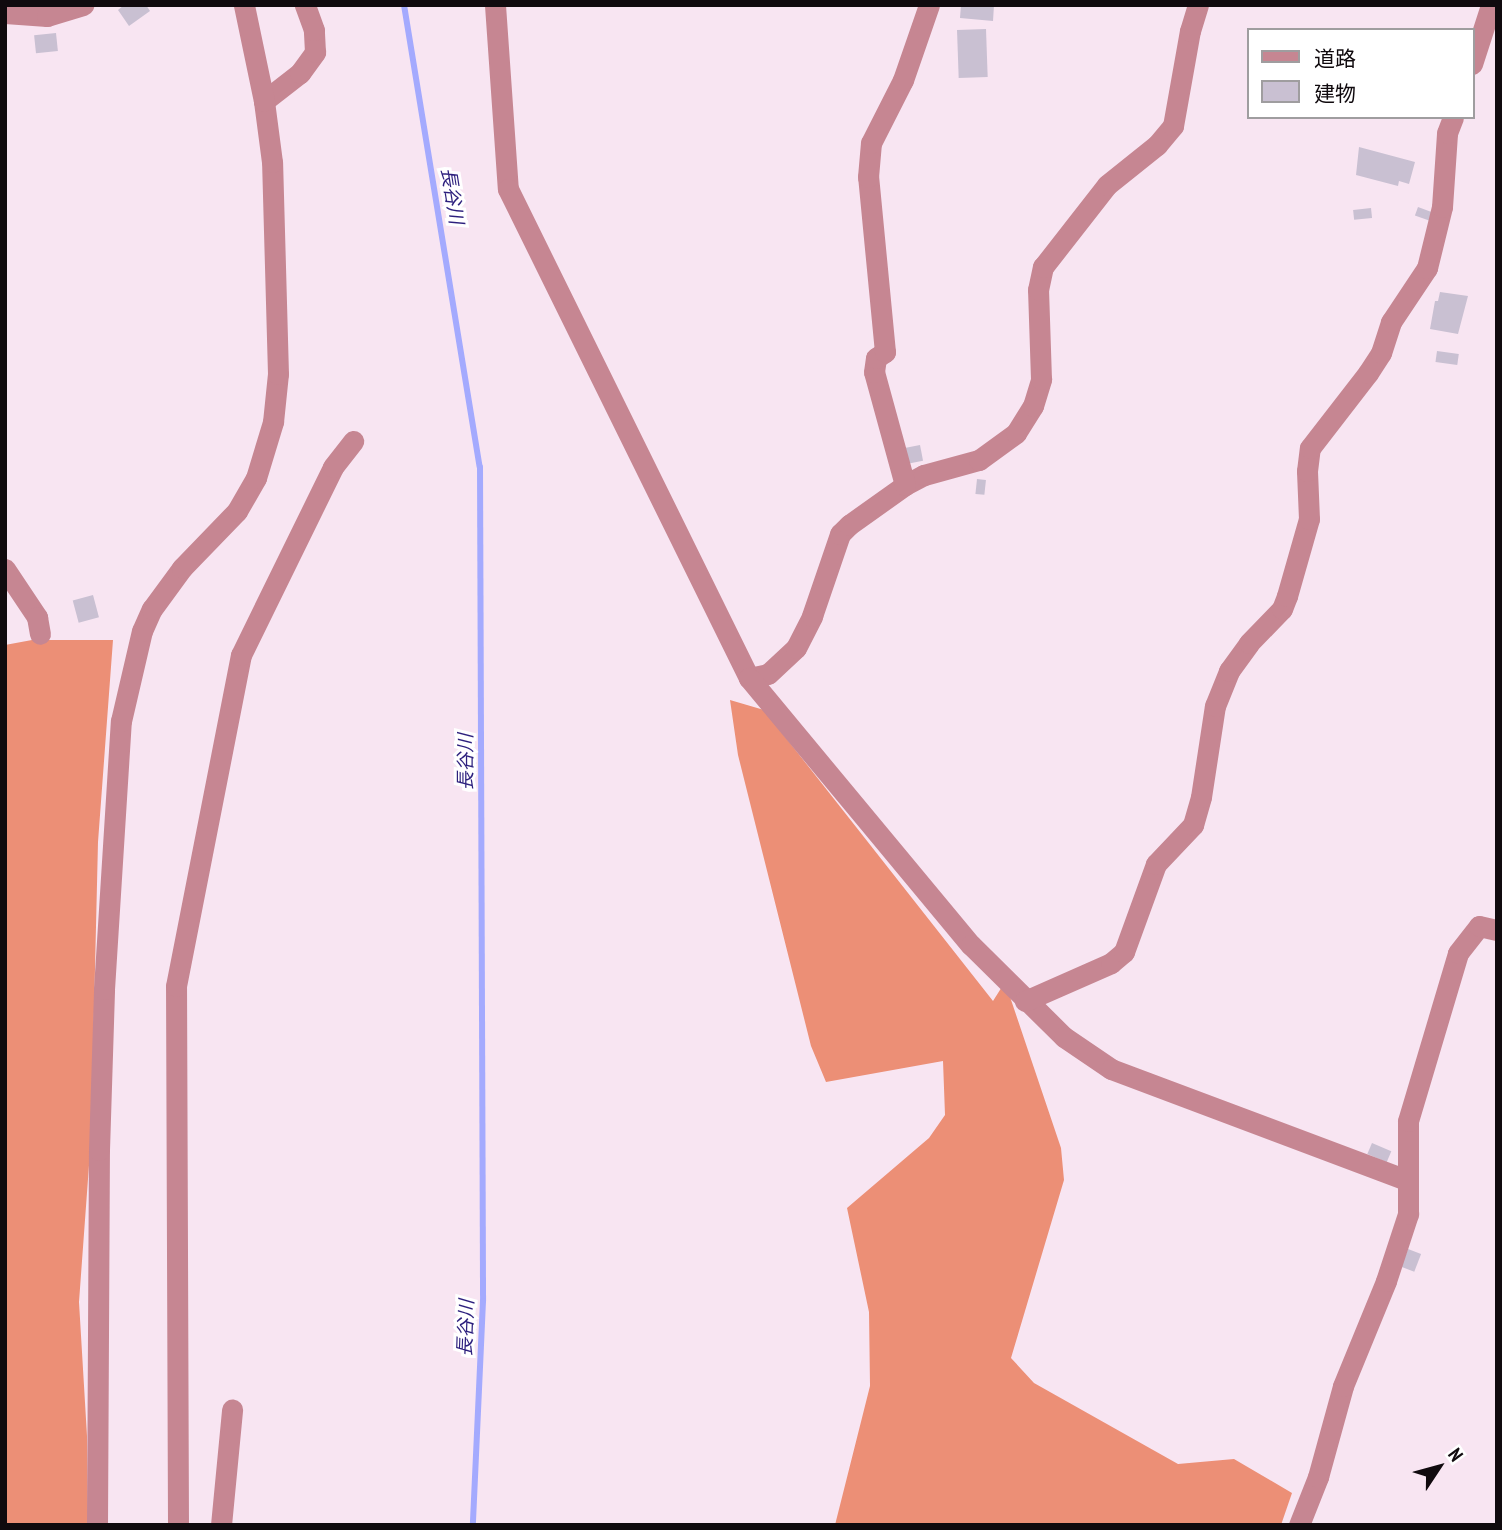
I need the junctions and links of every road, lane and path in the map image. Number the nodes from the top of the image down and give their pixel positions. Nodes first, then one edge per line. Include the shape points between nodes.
1 (83, 5) edge
2 (244, 5) edge
3 (305, 5) edge
4 (495, 5) edge
5 (929, 5) edge
6 (1198, 5) edge
7 (1491, 5) edge
8 (5, 13) edge
9 (1474, 58) edge
10 (264, 102) junction
11 (1451, 119) edge
12 (353, 441) dead end
13 (905, 485) junction
14 (5, 569) edge
15 (40, 634) dead end
16 (749, 678) junction
17 (1497, 930) edge
18 (1025, 1000) junction
19 (1407, 1180) junction
20 (232, 1410) dead end
21 (97, 1525) edge
22 (178, 1525) edge
23 (221, 1525) edge
24 (1298, 1525) edge

1 - 8 street via 47,16
2 - 10 street
3 - 10 street via 314,30 315,52 300,73
4 - 16 street via 508,189
5 - 13 street via 903,80 872,143 868,177 885,352 876,358 874,372
6 - 13 street via 1173,126 1157,145 1107,185 1042,267 1038,290 1041,379 1033,406 1016,433 979,460
7 - 9 street
10 - 21 street via 272,162 275,265 278,374 273,422 256,478 237,511 182,568 152,609 142,631 121,721 103,1016
11 - 18 street via 1442,207 1427,268 1391,322 1381,353 1310,449 1309,519 1287,596 1282,609 1229,671 1215,706 1201,797 1192,825 1156,864 1124,952 1111,963
12 - 22 street via 333,467 241,655 176,986
13 - 16 street via 839,534 812,616 796,648 768,674
14 - 15 street via 37,617
16 - 18 street via 971,945
17 - 19 street via 1479,926 1458,953 1408,1121
18 - 19 street via 1064,1037 1111,1069
19 - 24 street via 1408,1214 1343,1385 1318,1476
20 - 23 street

